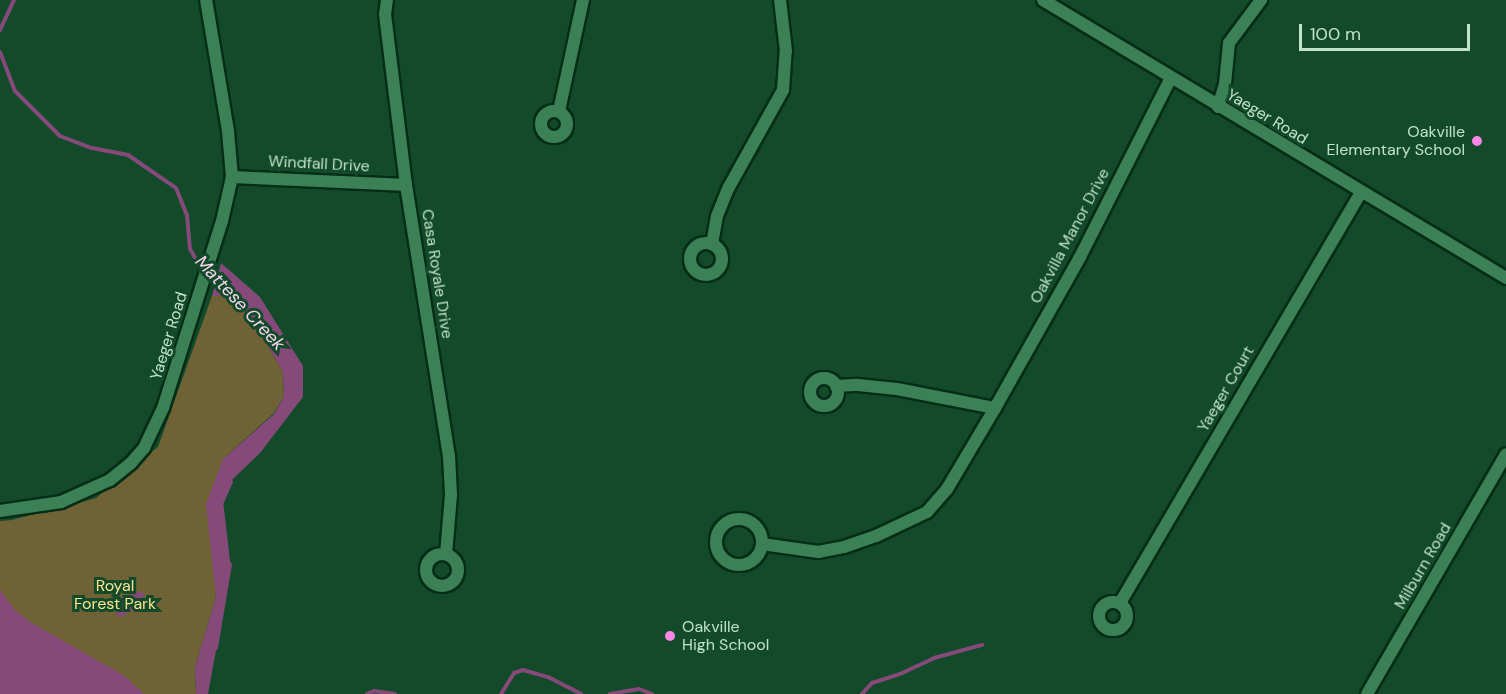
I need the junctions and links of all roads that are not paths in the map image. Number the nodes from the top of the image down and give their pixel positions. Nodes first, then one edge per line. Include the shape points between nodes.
1 (206, 0) edge
2 (387, 0) edge
3 (583, 0) edge
4 (780, 0) edge
5 (1043, 0) edge
6 (1261, 0) edge
7 (1171, 78) junction
8 (1218, 106) junction
9 (559, 111) dead end
10 (231, 177) junction
11 (406, 185) junction
12 (1361, 192) junction
13 (712, 244) dead end
14 (1506, 278) edge
15 (836, 386) dead end
16 (995, 408) junction
17 (1506, 454) edge
18 (0, 511) edge
19 (762, 543) dead end
20 (446, 554) dead end
21 (1120, 603) dead end
22 (1367, 694) edge

1 - 10 street, Yaeger Road via 228,131
2 - 11 street, Casa Royale Drive via 385,14
3 - 9 street
4 - 13 street via 786,51 783,90 729,187 717,216
5 - 7 street, Yaeger Road
6 - 8 street via 1229,43 1225,84
7 - 8 street, Yaeger Road
7 - 16 street, Oakvilla Manor Drive via 1080,257
8 - 12 street, Yaeger Road
10 - 11 street, Windfall Drive
10 - 18 street, Yaeger Road via 213,250 163,408 144,448 110,480 61,502
11 - 20 street, Casa Royale Drive via 449,456 451,495
12 - 14 street, Yaeger Road
12 - 21 street, Yaeger Court
15 - 16 street via 897,389
16 - 19 street, Oakvilla Manor Drive via 947,489 927,512 876,536 835,549 818,552
17 - 22 street, Milburn Road

